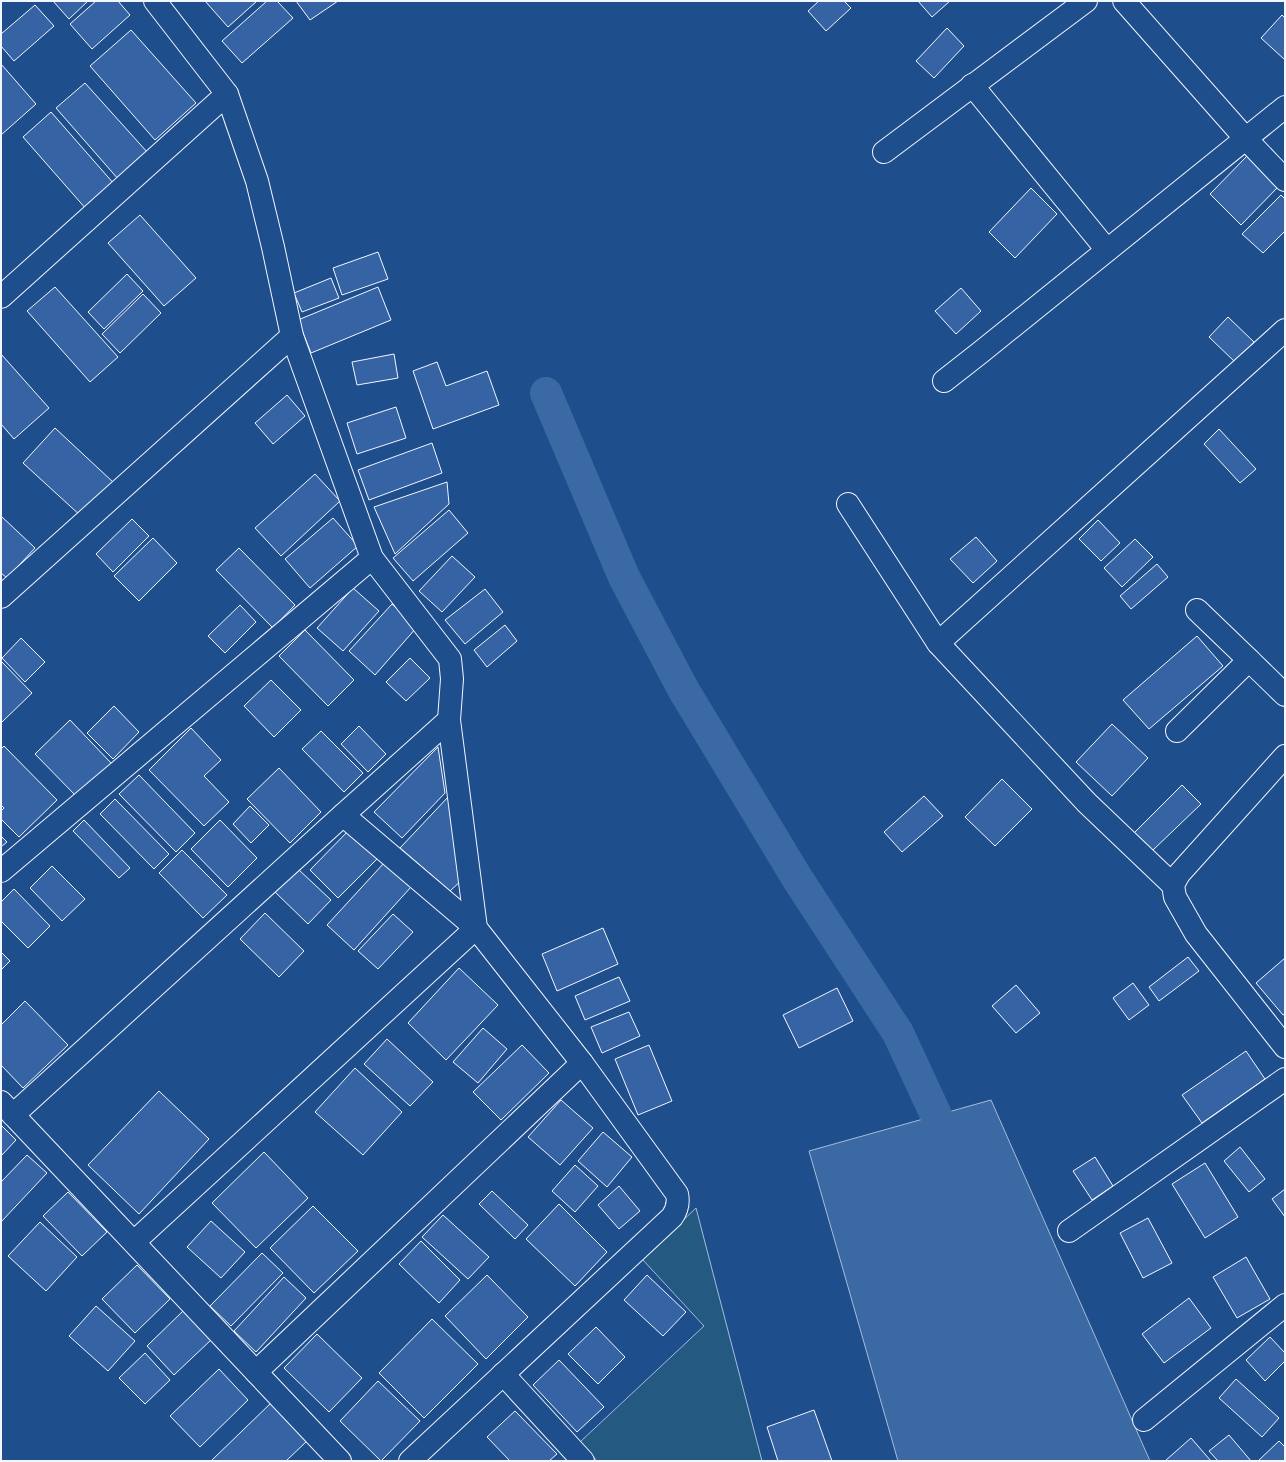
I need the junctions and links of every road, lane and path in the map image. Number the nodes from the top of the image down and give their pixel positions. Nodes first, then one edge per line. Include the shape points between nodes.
1 (155, 1) edge
2 (1086, 1) edge
3 (1124, 1) edge
4 (972, 85) junction
5 (227, 94) junction
6 (1285, 107) edge
7 (1246, 139) junction
8 (884, 152) dead end
9 (1285, 180) edge
10 (1107, 250) junction
11 (1, 297) edge
12 (1285, 330) edge
13 (292, 336) junction
14 (944, 381) dead end
15 (848, 504) dead end
16 (372, 558) junction
17 (1, 597) edge
18 (1197, 610) dead end
19 (938, 643) junction
20 (1249, 660) junction
21 (1285, 694) edge
22 (449, 720) junction
23 (1177, 732) dead end
24 (1285, 756) edge
25 (343, 815) junction
26 (1, 872) edge
27 (1173, 885) junction
28 (476, 928) junction
29 (1285, 1046) edge
30 (582, 1063) junction
31 (1285, 1079) edge
32 (7, 1108) edge
33 (1069, 1231) dead end
34 (134, 1242) junction
35 (1285, 1305) edge
36 (256, 1372) junction
37 (503, 1374) junction
38 (1144, 1420) dead end
39 (340, 1461) edge
40 (410, 1461) edge
41 (583, 1461) edge

1 - 5 street
2 - 4 street
3 - 7 street
4 - 8 street
4 - 10 street
5 - 11 street
5 - 13 street via 257,181
6 - 7 street
7 - 9 street
7 - 10 street
10 - 14 street
12 - 19 street
13 - 16 street
13 - 17 street
15 - 19 street
16 - 22 street via 450,659 452,679
16 - 26 street
18 - 20 street
19 - 27 street via 1087,803
20 - 21 street
20 - 23 street
22 - 25 street
22 - 28 street
24 - 27 street via 1179,874
25 - 28 street
25 - 32 street
27 - 29 street via 1175,897 1196,934
28 - 30 street
28 - 34 street
30 - 36 street
30 - 37 street via 677,1194 679,1201 672,1217
31 - 33 street
32 - 34 street
34 - 36 street
35 - 38 street
36 - 39 street
37 - 40 street
37 - 41 street

